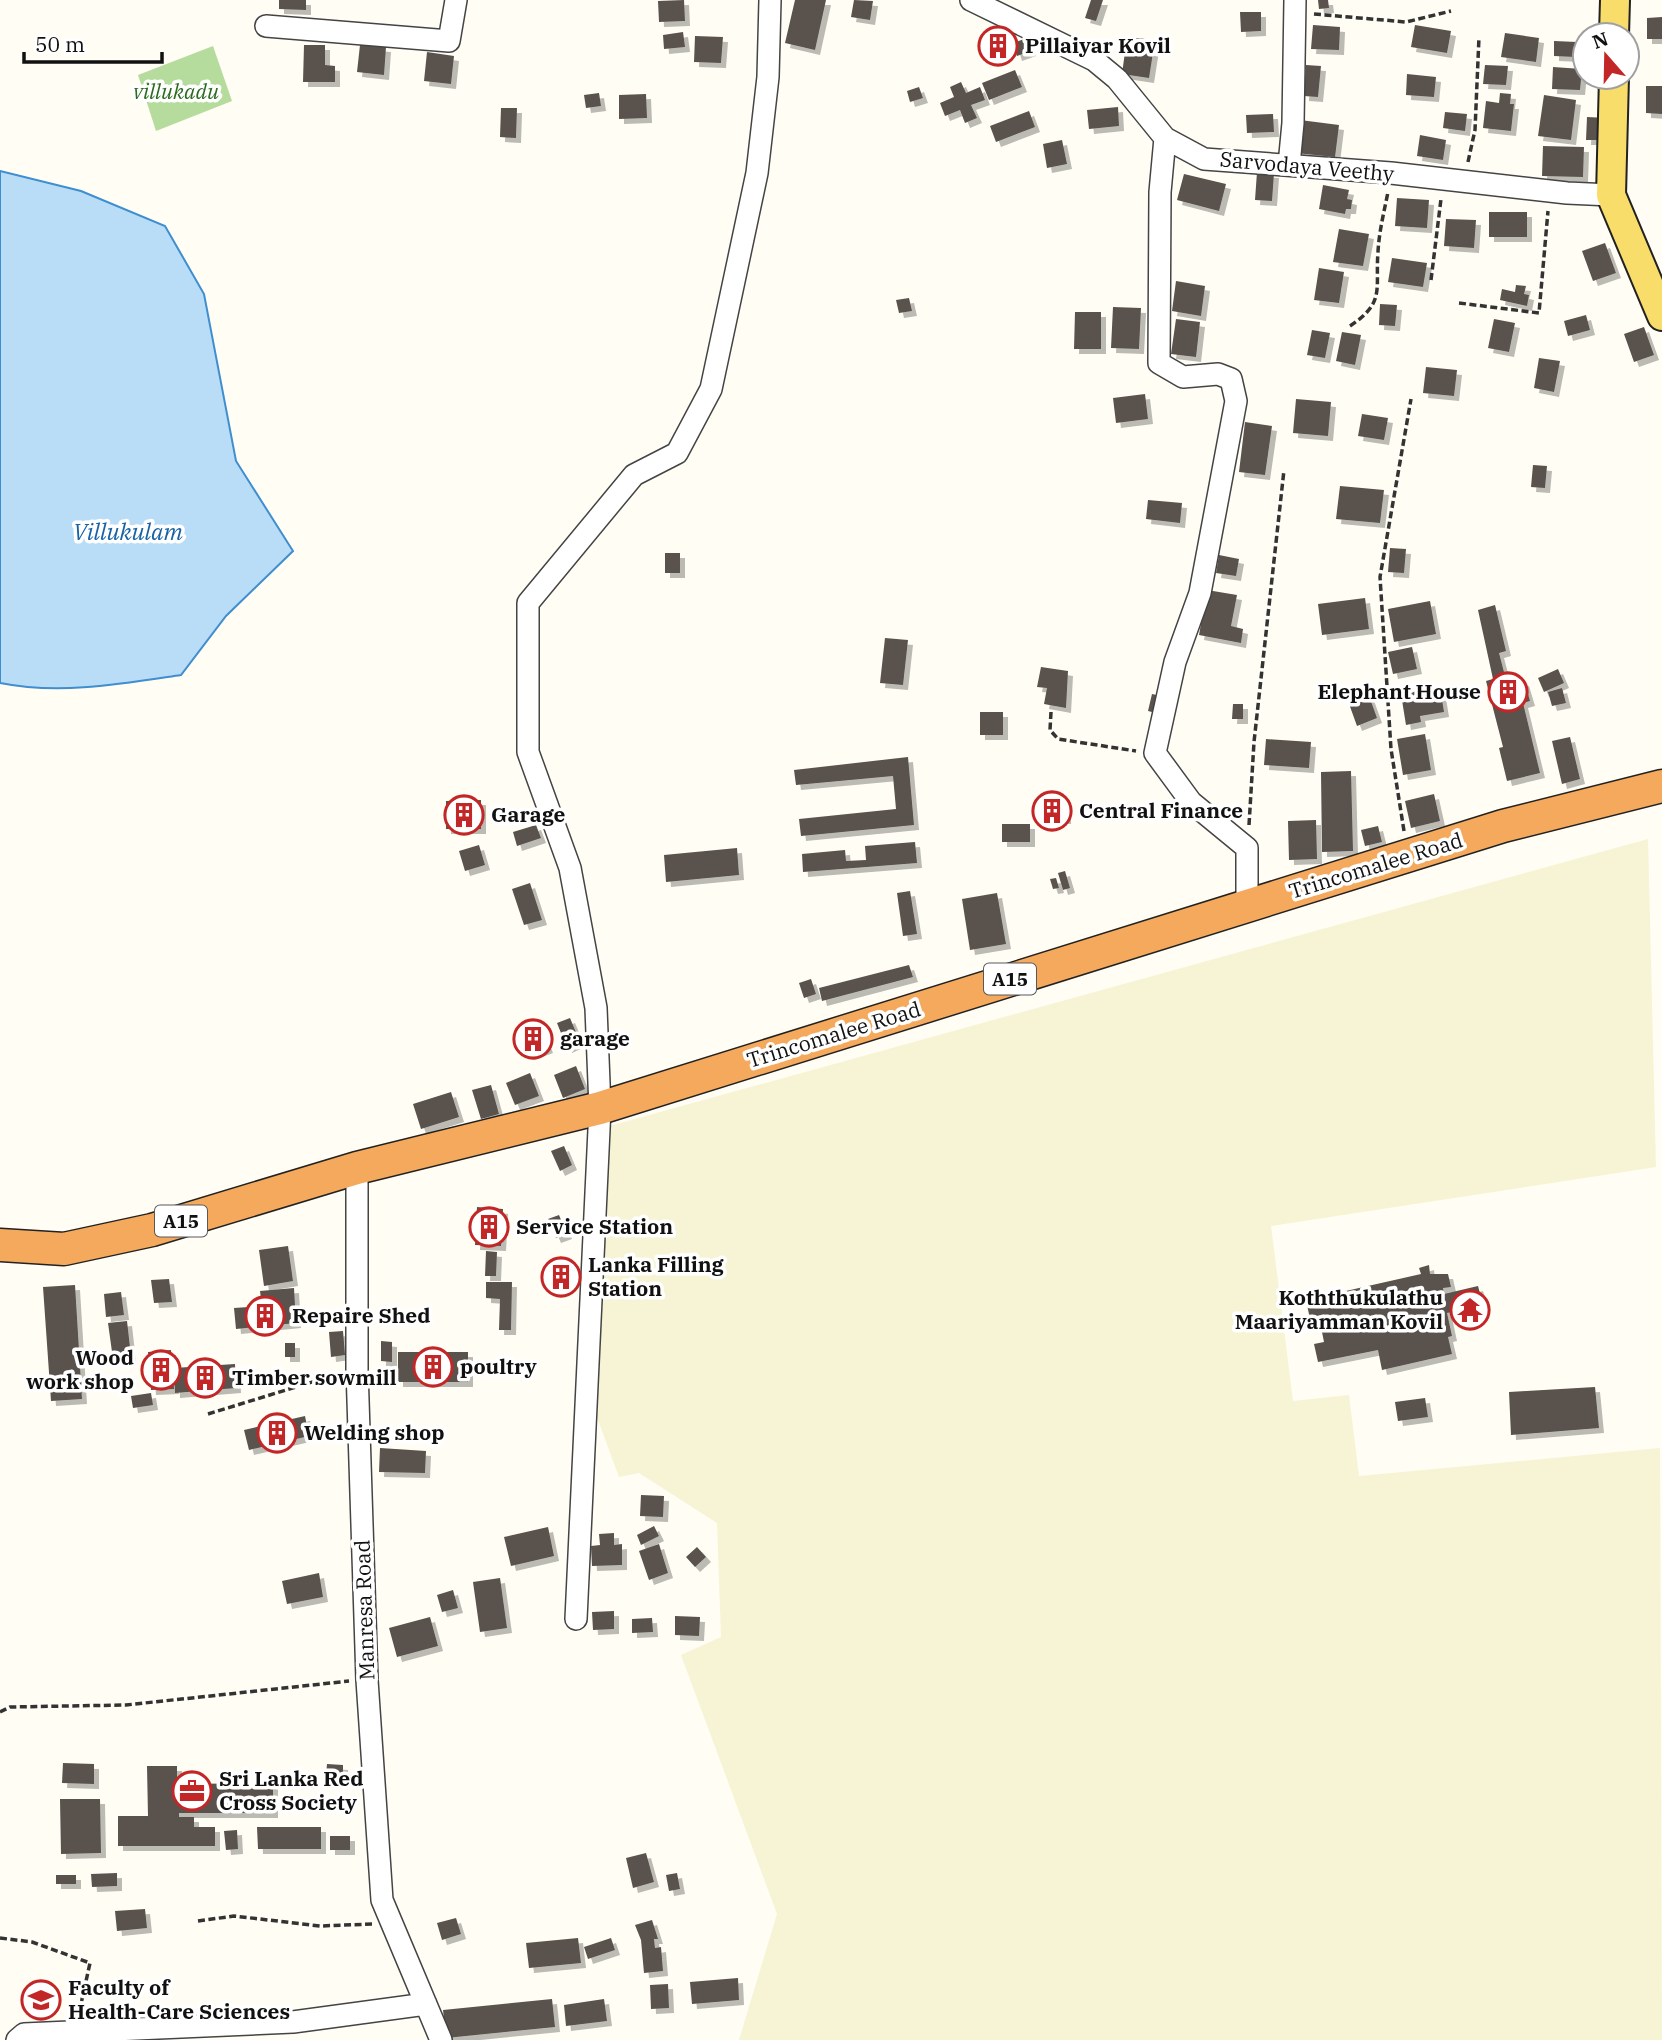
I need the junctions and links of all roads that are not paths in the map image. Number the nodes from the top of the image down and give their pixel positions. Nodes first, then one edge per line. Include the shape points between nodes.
1 (456, 0) edge
2 (770, 0) edge
3 (1615, 0) edge
4 (984, 3) edge
5 (1295, 6) edge
6 (1614, 21) edge
7 (266, 26) dead end
8 (1614, 91) edge
9 (1165, 138) junction
10 (1289, 165) junction
11 (1611, 195) junction
12 (1662, 316) edge
13 (1662, 786) edge
14 (1247, 905) junction
15 (600, 1108) junction
16 (357, 1168) junction
17 (0, 1245) edge
18 (576, 1619) dead end
19 (426, 2004) junction
20 (17, 2040) edge
21 (441, 2040) edge

1 - 7 street via 449,41
2 - 15 street via 768,77 757,173 711,389 677,453 634,475 528,603 528,752 570,868 596,1008
3 - 6 main road
4 - 9 street, Sarvodaya Veethy via 1094,60 1117,79
5 - 10 street
8 - 11 main road
9 - 10 street, Sarvodaya Veethy via 1204,159
9 - 14 street via 1160,192 1159,363 1183,377 1218,374 1231,379 1236,401 1200,593 1175,662 1155,753 1191,802 1247,848
10 - 11 street, Sarvodaya Veethy
11 - 12 main road
13 - 14 highway, Trincomalee Road / A15 via 1529,819
14 - 15 highway, Trincomalee Road / A15
15 - 16 highway, Trincomalee Road / A15
15 - 18 street
16 - 17 highway, Trincomalee Road / A15 via 152,1230 64,1249
16 - 19 street, Manresa Road via 357,1369 367,1680 382,1900
19 - 20 street via 293,2022 24,2034
19 - 21 street, Manresa Road

